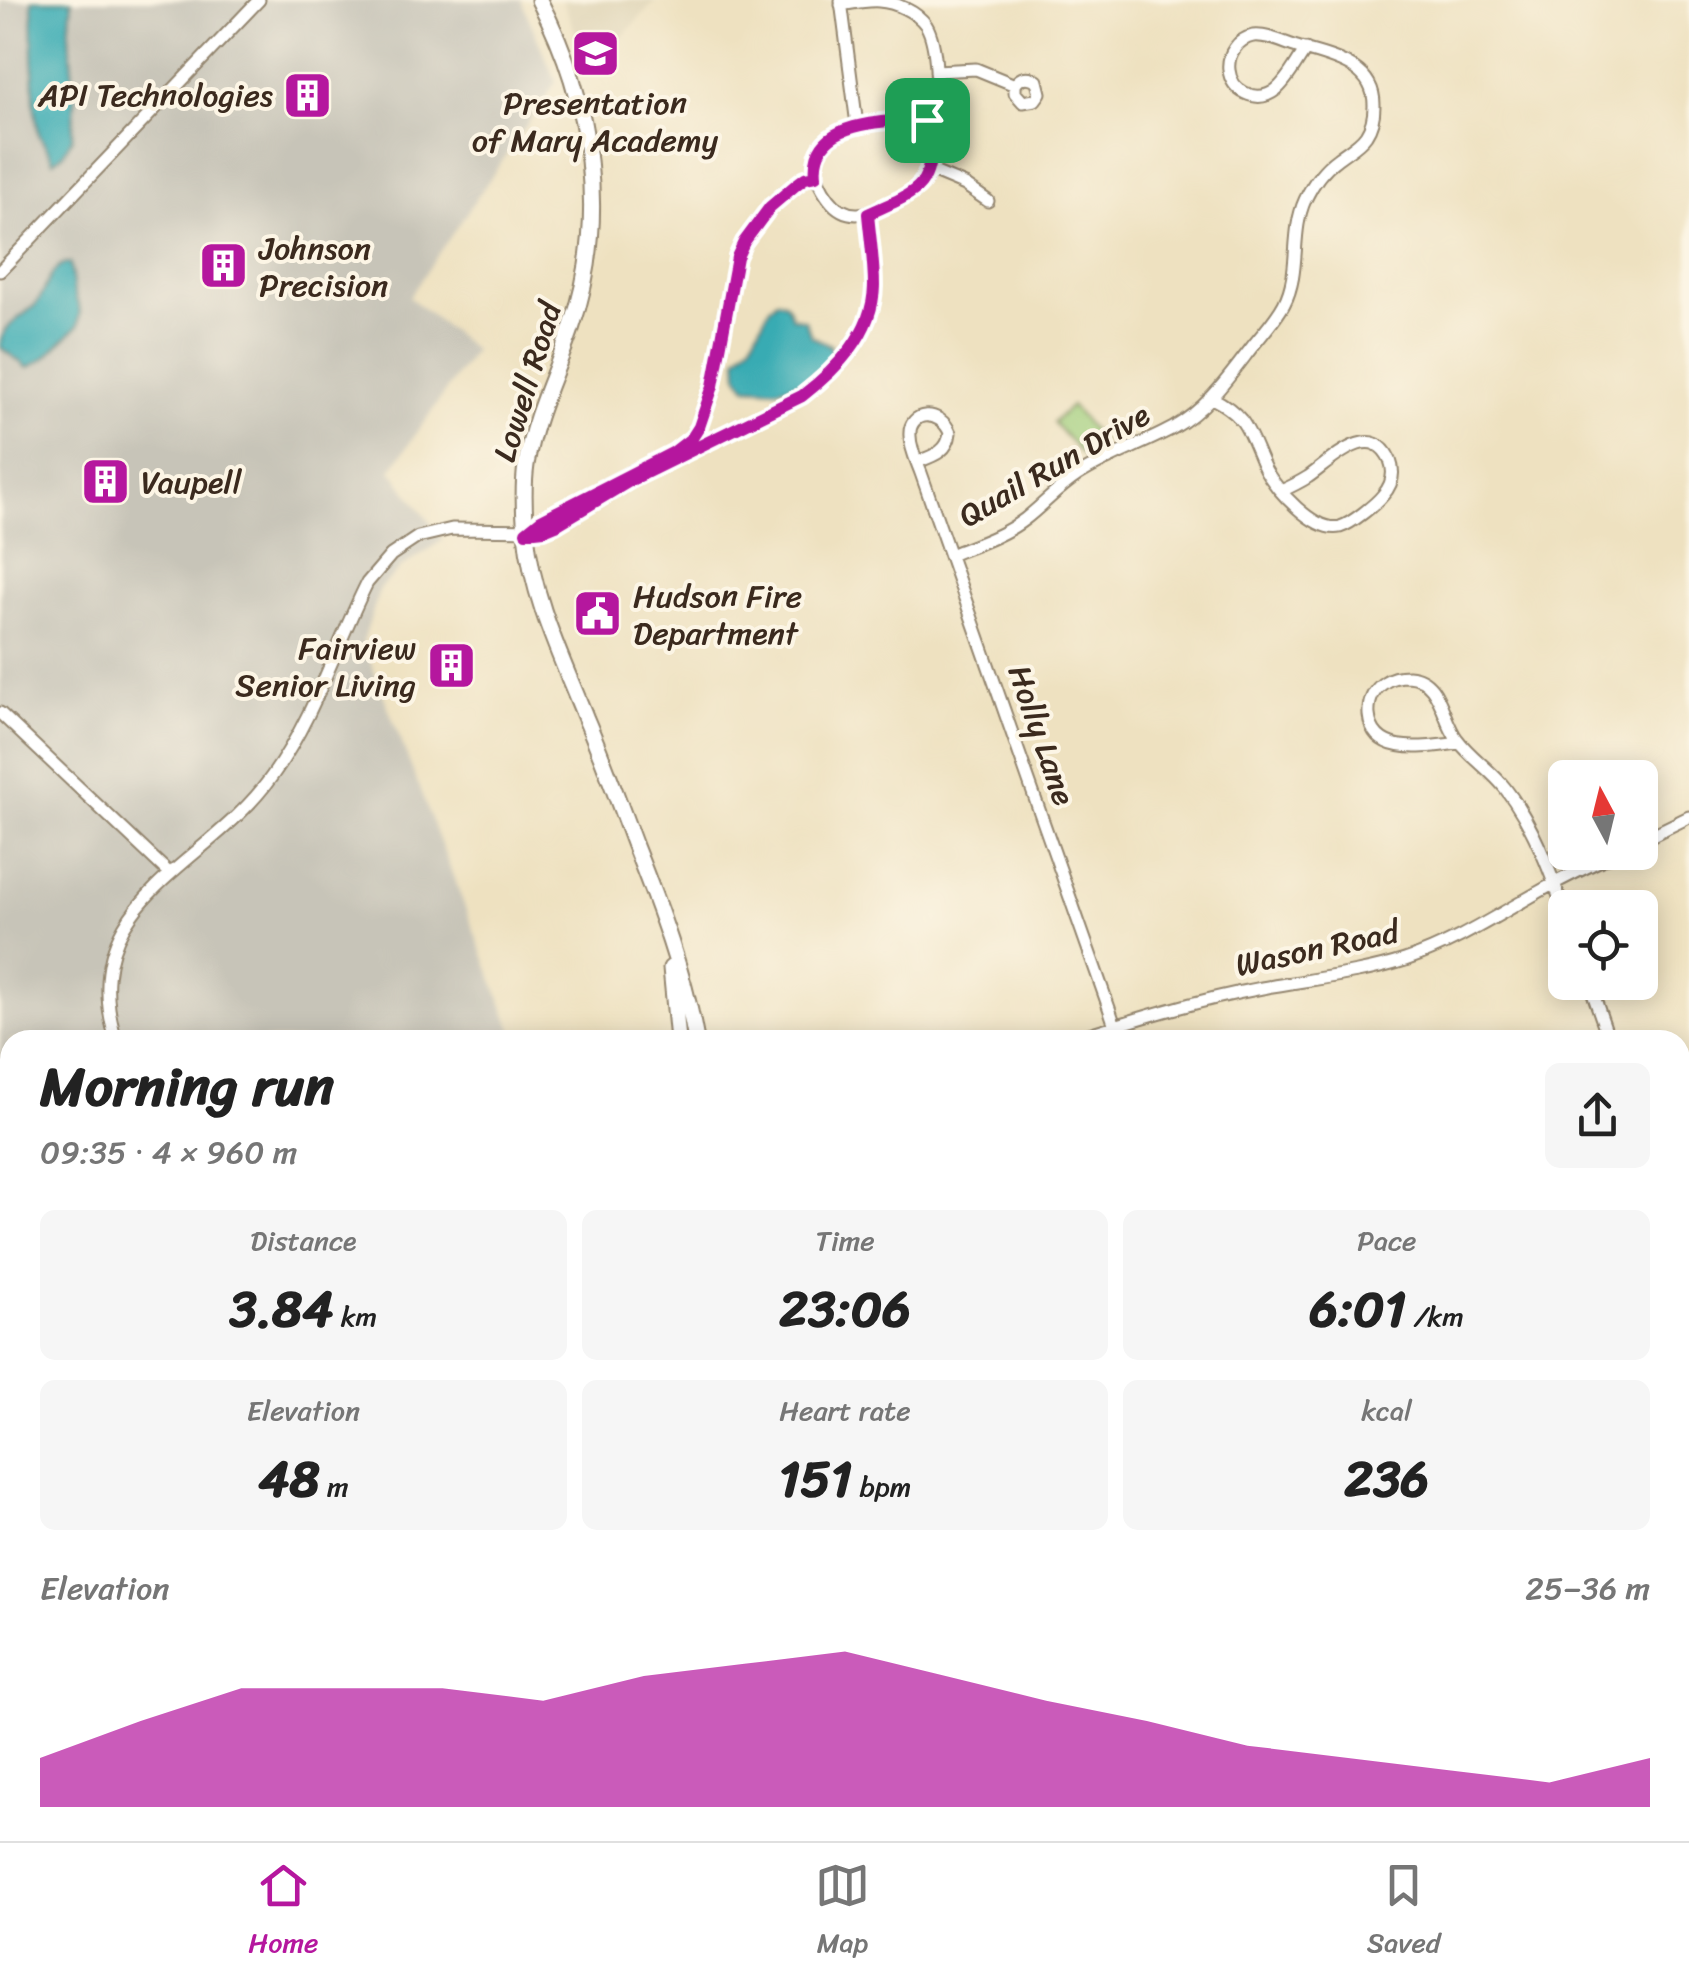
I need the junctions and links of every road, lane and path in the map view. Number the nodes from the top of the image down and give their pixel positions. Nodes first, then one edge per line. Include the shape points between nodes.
1 (259, 0) edge
2 (539, 0) edge
3 (841, 2) edge
4 (1306, 50) junction
5 (936, 71) junction
6 (1015, 85) dead end
7 (935, 122) junction
8 (857, 126) junction
9 (929, 170) junction
10 (816, 176) junction
11 (988, 201) dead end
12 (868, 214) junction
13 (0, 271) edge
14 (1212, 398) junction
15 (699, 427) junction
16 (707, 444) junction
17 (917, 462) dead end
18 (1281, 491) junction
19 (526, 532) junction
20 (950, 555) junction
21 (0, 713) edge
22 (1460, 744) junction
23 (1689, 817) edge
24 (1658, 832) edge
25 (1580, 870) edge
26 (169, 873) junction
27 (1554, 883) junction
28 (1557, 890) edge
29 (670, 944) junction
30 (1595, 1000) edge
31 (1115, 1026) junction
32 (1604, 1028) dead end
33 (113, 1030) edge
34 (677, 1030) edge
35 (694, 1030) edge
36 (1106, 1030) edge

1 - 13 street
2 - 19 main road, Lowell Road via 579,103 592,211 580,301 526,467
3 - 5 street via 882,1 918,17 930,34
3 - 8 street
4 - 4 street, Quail Run Drive via 1250,37 1231,53 1230,77 1247,94 1272,94
4 - 14 street, Quail Run Drive via 1365,76 1373,91 1372,121 1363,139 1310,191 1286,300
5 - 6 street via 976,69
5 - 7 street
7 - 8 street
7 - 9 street
8 - 10 street via 825,144
9 - 11 street
9 - 12 street via 919,188
10 - 12 street via 834,205
10 - 15 street via 770,207 737,257
12 - 16 street via 872,303 851,347 802,396
14 - 18 street via 1240,418
14 - 20 street, Quail Run Drive via 1174,427 1074,478 1018,524
15 - 16 street
15 - 19 street via 674,452
16 - 19 street via 556,525
17 - 20 street, Holly Lane
18 - 18 street via 1316,522 1340,527 1385,493 1392,466 1378,447 1352,444
19 - 26 street via 440,531 390,555 366,584 274,774 248,806
19 - 29 main road, Lowell Road via 545,615
20 - 31 street, Holly Lane
21 - 26 street
22 - 22 street via 1437,695 1420,680 1398,676 1374,693 1369,716 1384,741 1401,747
22 - 27 street via 1507,791
23 - 24 street
25 - 27 street, Wason Road
26 - 33 street via 117,938 107,990
27 - 28 street
27 - 31 street, Wason Road via 1454,940 1406,959
29 - 34 main road, Lowell Road
29 - 35 main road, Lowell Road
30 - 32 street
31 - 36 street, Wason Road

